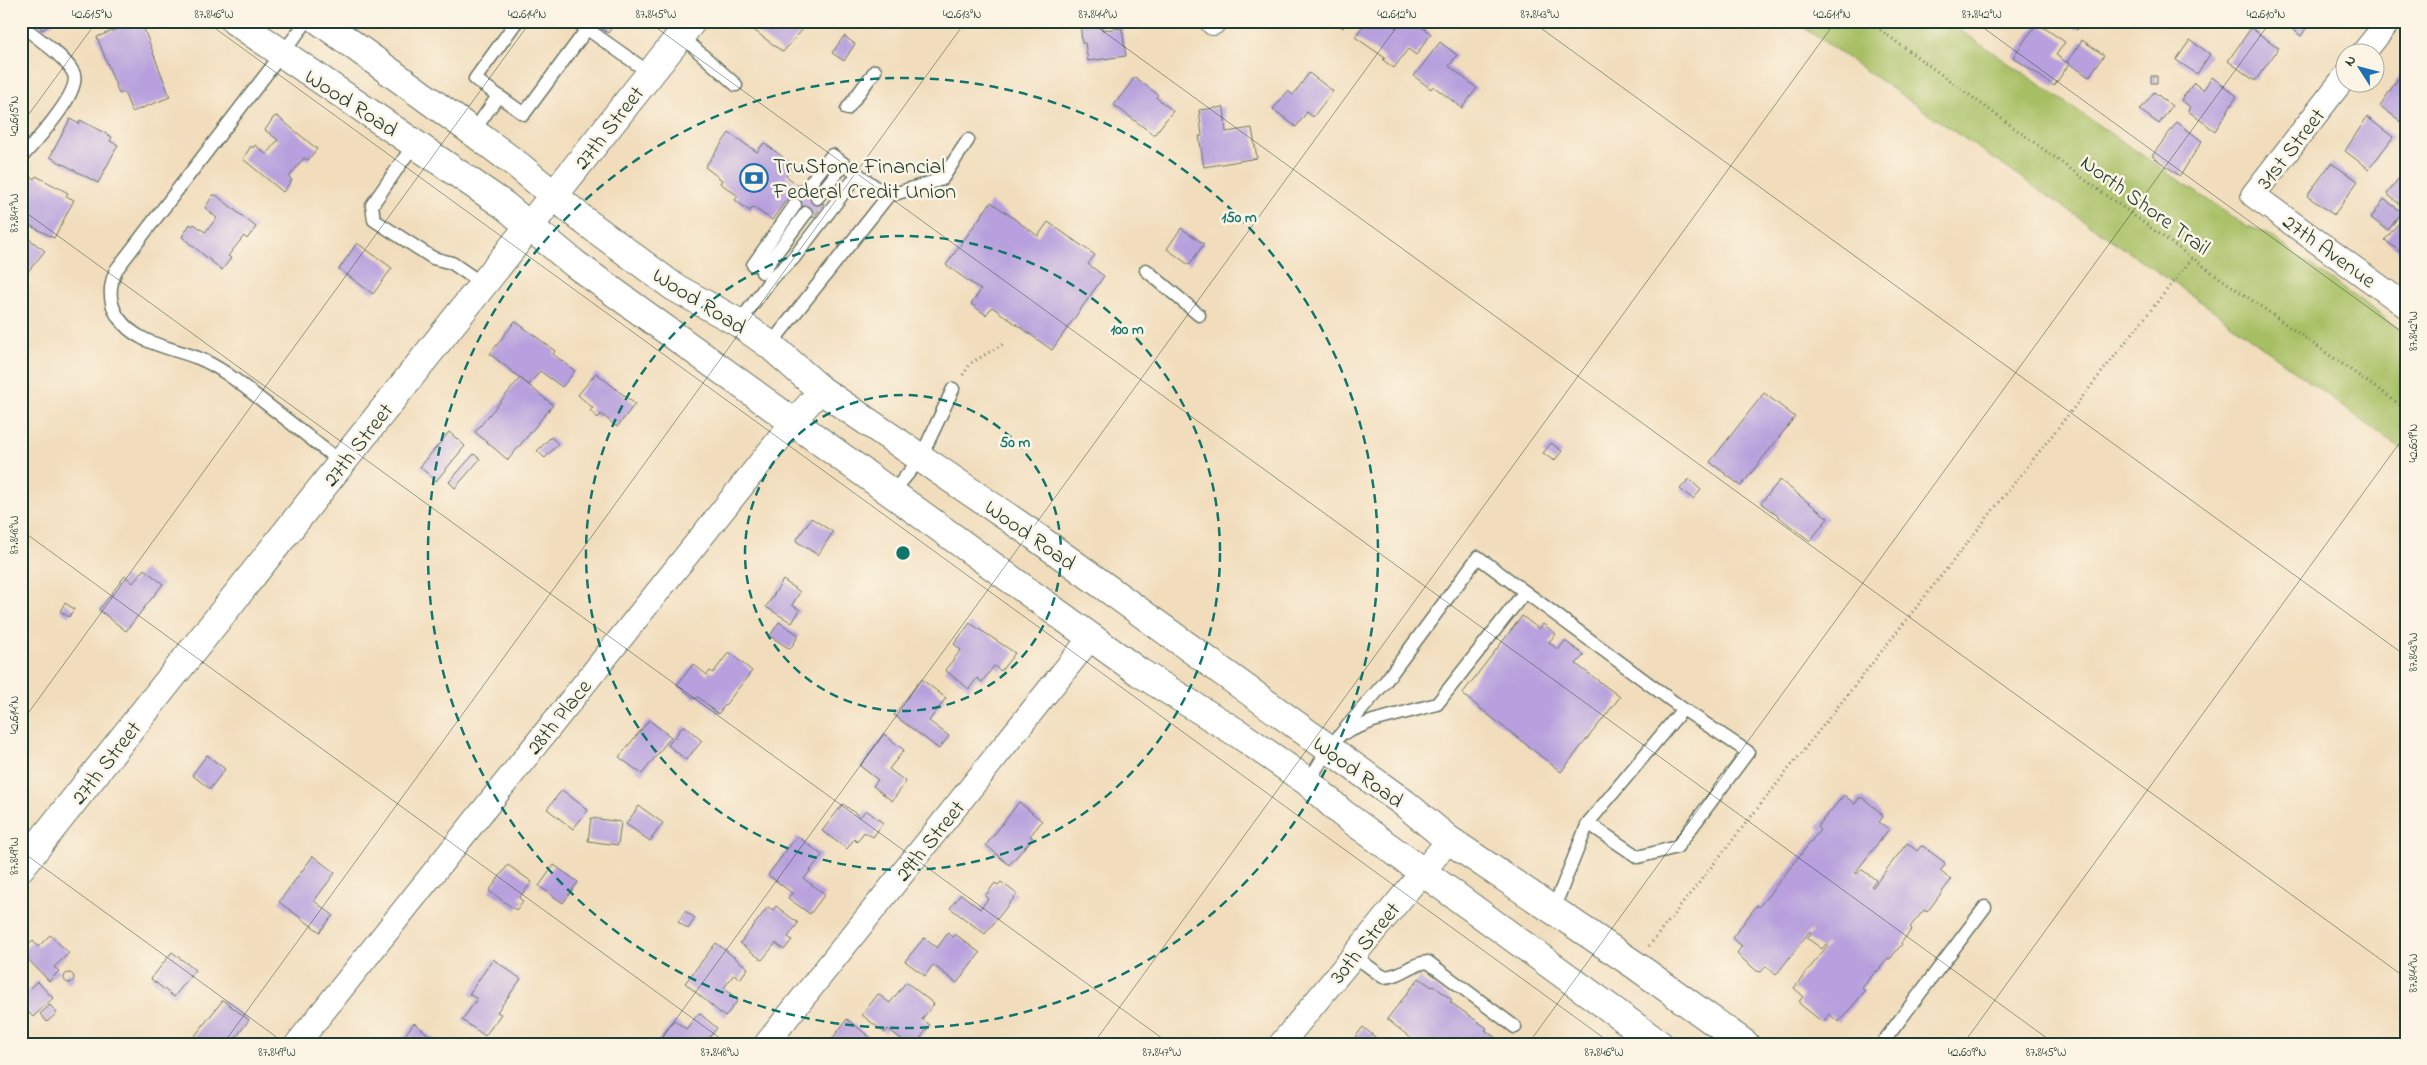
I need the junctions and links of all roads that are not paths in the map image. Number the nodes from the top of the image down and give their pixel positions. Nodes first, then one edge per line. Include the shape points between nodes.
1 (234, 21) edge
2 (307, 21) edge
3 (320, 21) edge
4 (517, 21) edge
5 (576, 21) edge
6 (2389, 21) edge
7 (21, 25) edge
8 (587, 29) junction
9 (686, 29) edge
10 (2372, 42) edge
11 (281, 55) junction
12 (875, 71) dead end
13 (651, 74) junction
14 (736, 85) dead end
15 (2334, 91) edge
16 (498, 96) junction
17 (847, 109) dead end
18 (473, 132) junction
19 (968, 140) dead end
20 (415, 143) junction
21 (21, 158) edge
22 (844, 164) junction
23 (858, 174) junction
24 (805, 190) dead end
25 (554, 195) junction
26 (2253, 195) joint
27 (888, 196) junction
28 (817, 198) dead end
29 (795, 205) dead end
30 (806, 213) dead end
31 (530, 226) junction
32 (1146, 270) dead end
33 (762, 272) junction
34 (484, 285) junction
35 (2406, 306) edge
36 (1199, 315) dead end
37 (739, 323) junction
38 (770, 345) junction
39 (953, 389) road end
40 (821, 390) junction
41 (793, 422) junction
42 (920, 459) junction
43 (342, 463) junction
44 (893, 492) junction
45 (1524, 593) junction
46 (1092, 636) junction
47 (1683, 709) junction
48 (1335, 741) junction
49 (1308, 782) junction
50 (1588, 823) junction
51 (1448, 840) junction
52 (21, 868) edge
53 (1421, 872) junction
54 (1985, 908) dead end
55 (1553, 910) junction
56 (1354, 955) junction
57 (1516, 1027) dead end
58 (1641, 1039) edge
59 (297, 1044) edge
60 (766, 1044) edge
61 (1281, 1044) edge
62 (1745, 1044) edge
63 (1886, 1044) edge

1 - 11 street, Wood Road
2 - 11 lane
3 - 18 street, Wood Road
4 - 16 lane via 475,79
5 - 8 lane
6 - 10 street
7 - 21 lane via 74,72 75,84 68,100
8 - 13 lane
8 - 16 lane via 524,114
9 - 13 street, 27th Street
9 - 14 lane
11 - 20 street, Wood Road
11 - 43 lane via 116,270 109,285 111,301 130,330 153,344 220,368
12 - 17 lane
13 - 25 street, 27th Street
15 - 26 street, 31st Street
16 - 18 lane
18 - 25 street, Wood Road
19 - 27 lane via 942,179
20 - 31 street, Wood Road
20 - 34 lane via 372,205 374,220 433,258 452,263
22 - 23 lane
22 - 24 lane via 832,155
22 - 28 lane
23 - 27 lane
23 - 33 lane via 793,259
25 - 31 street, 27th Street
25 - 37 street, Wood Road via 674,287
26 - 35 street, 27th Avenue
27 - 38 lane
29 - 33 lane
30 - 33 lane
31 - 34 street, 27th Street
31 - 41 street, Wood Road via 575,264
32 - 36 lane
33 - 37 lane
34 - 43 street, 27th Street
37 - 38 street, Wood Road
38 - 40 street, Wood Road
39 - 42 lane
40 - 41 street, 28th Place
40 - 42 street, Wood Road
41 - 44 street, Wood Road
41 - 59 street, 28th Place
42 - 44 lane
42 - 48 street, Wood Road
43 - 52 street, 27th Street
44 - 46 street, Wood Road
45 - 47 lane
45 - 48 lane via 1437,704 1373,721
45 - 48 lane via 1478,557
46 - 49 street, Wood Road via 1139,672 1239,734
46 - 60 street, 29th Street
47 - 50 lane
47 - 50 lane via 1748,752 1676,847 1638,857
48 - 49 lane
48 - 51 street, Wood Road
49 - 53 street, Wood Road via 1342,813
50 - 55 lane
51 - 53 street, 30th Street
51 - 55 street, Wood Road
53 - 56 street, 30th Street
53 - 58 street, Wood Road
54 - 63 lane via 1884,1041
55 - 62 street, Wood Road
56 - 57 lane via 1383,977 1397,976 1414,963 1428,962
56 - 61 street, 30th Street

